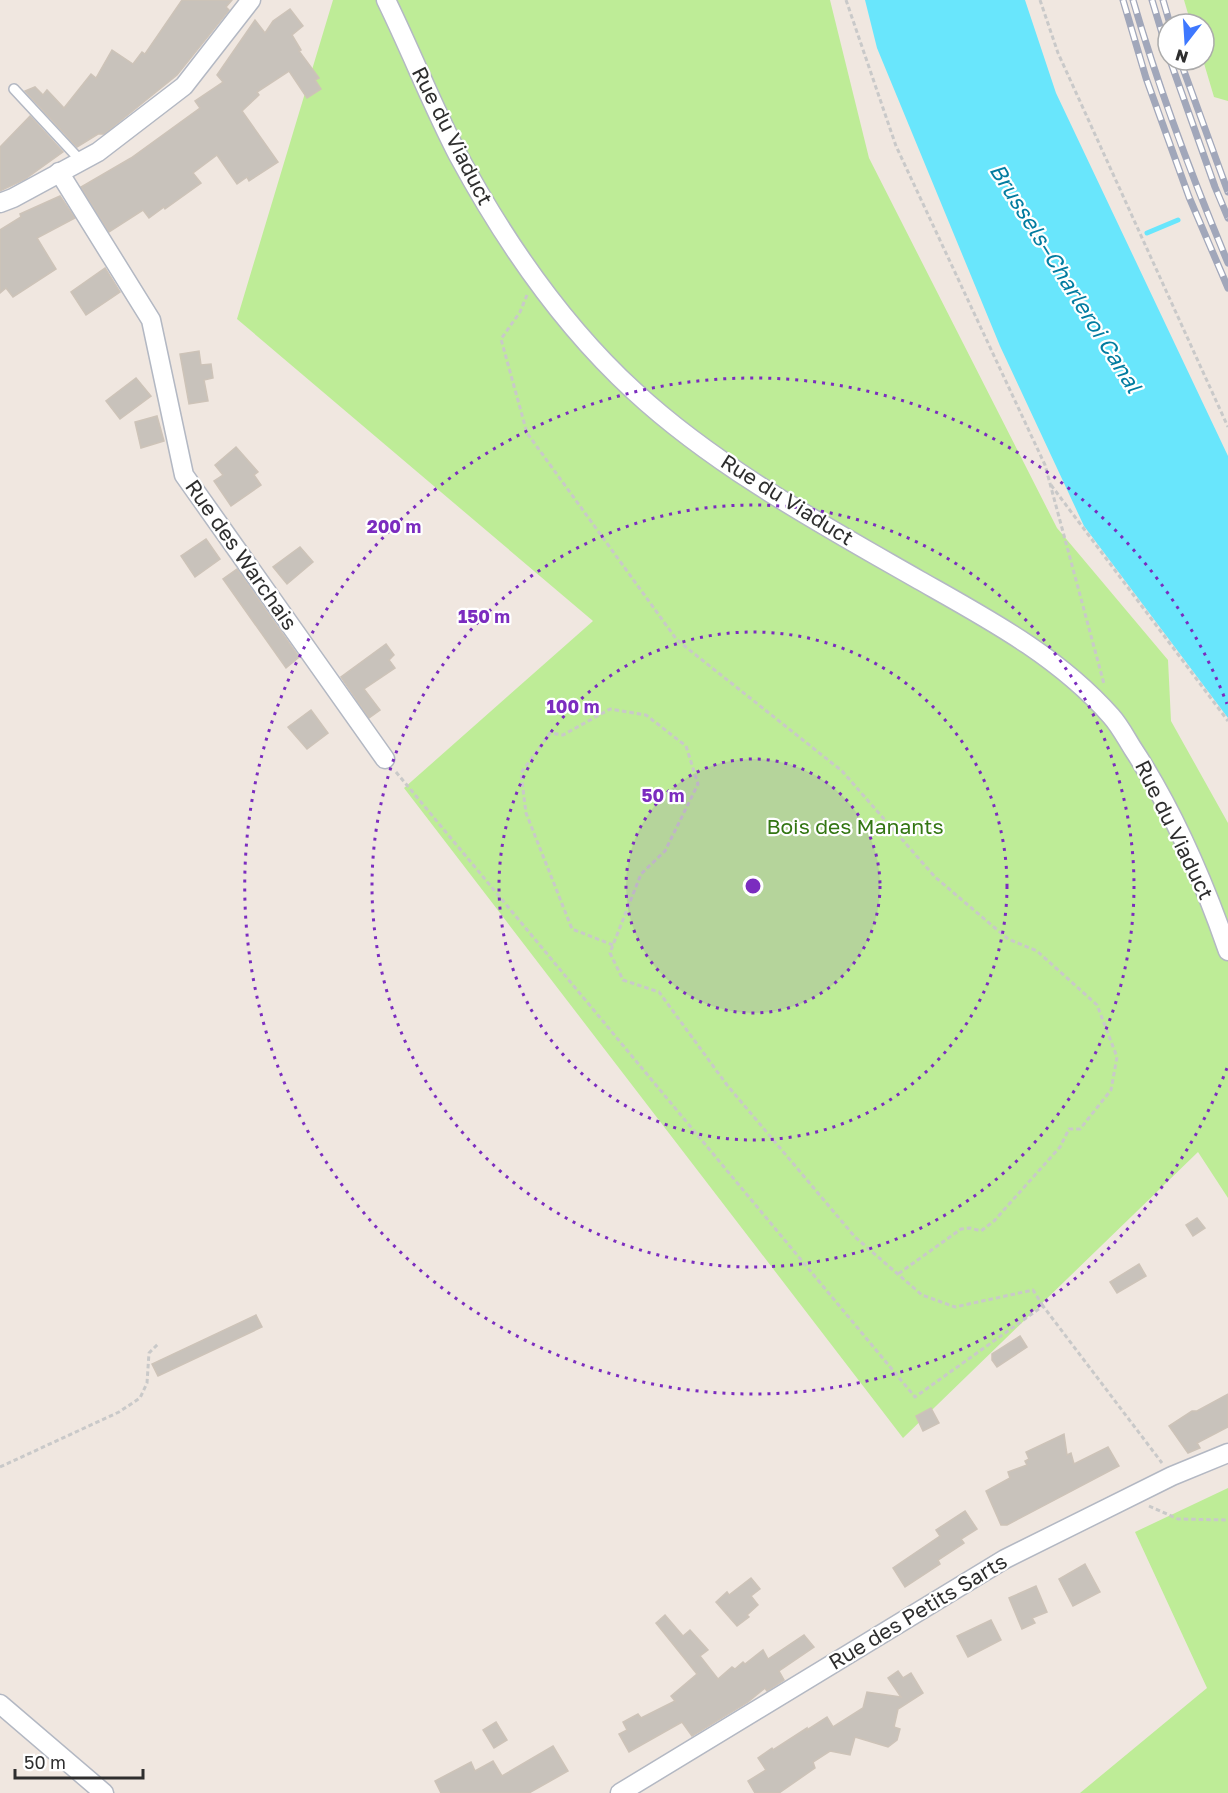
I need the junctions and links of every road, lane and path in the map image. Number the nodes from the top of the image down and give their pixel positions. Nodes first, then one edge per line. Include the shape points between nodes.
1 (251, 0) edge
2 (386, 0) edge
3 (846, 0) edge
4 (1040, 0) edge
5 (14, 89) dead end
6 (81, 160) junction
7 (59, 172) junction
8 (0, 203) edge
9 (534, 280) junction
10 (1228, 427) edge
11 (1050, 484) junction
12 (1105, 685) dead end
13 (1228, 721) edge
14 (386, 759) joint
15 (613, 945) junction
16 (1228, 951) edge
17 (898, 1274) junction
18 (1043, 1306) junction
19 (158, 1344) dead end
20 (1228, 1453) edge
21 (0, 1467) edge
22 (1172, 1476) junction
23 (1128, 1497) junction
24 (1228, 1520) edge
25 (0, 1704) edge
26 (104, 1793) edge
27 (620, 1793) edge

1 - 6 street via 184,86 98,152
2 - 9 street, Rue du Viaduct via 458,154
3 - 11 path via 896,146 1046,465
4 - 10 path via 1063,64
5 - 6 lane
6 - 7 street
7 - 8 street
7 - 14 street, Rue des Warchais via 151,320 184,475
9 - 16 street, Rue du Viaduct via 634,391 703,446 831,529 988,618 1080,684 1114,719 1163,798
9 - 17 path via 520,312 501,339 527,433 677,640 842,771 935,877 1008,939 1037,951 1097,1005 1117,1057 1111,1090 1080,1129 1069,1129 1060,1147 994,1221 981,1231 961,1228
11 - 12 path
11 - 13 path
14 - 18 path via 915,1397
15 - 15 path via 641,874 665,851 698,784 686,746 646,715 610,709 563,735 550,733 520,773 526,813 572,929
15 - 17 path via 610,953 623,980 659,992 728,1084 848,1228
17 - 18 path via 922,1295 955,1307 1033,1290
18 - 22 path
19 - 21 path via 149,1353 147,1383 140,1398 119,1413
20 - 22 street, Rue des Petits Sarts
22 - 23 street, Rue des Petits Sarts
23 - 24 path via 1178,1519
23 - 27 street, Rue des Petits Sarts via 1005,1559
25 - 26 street

